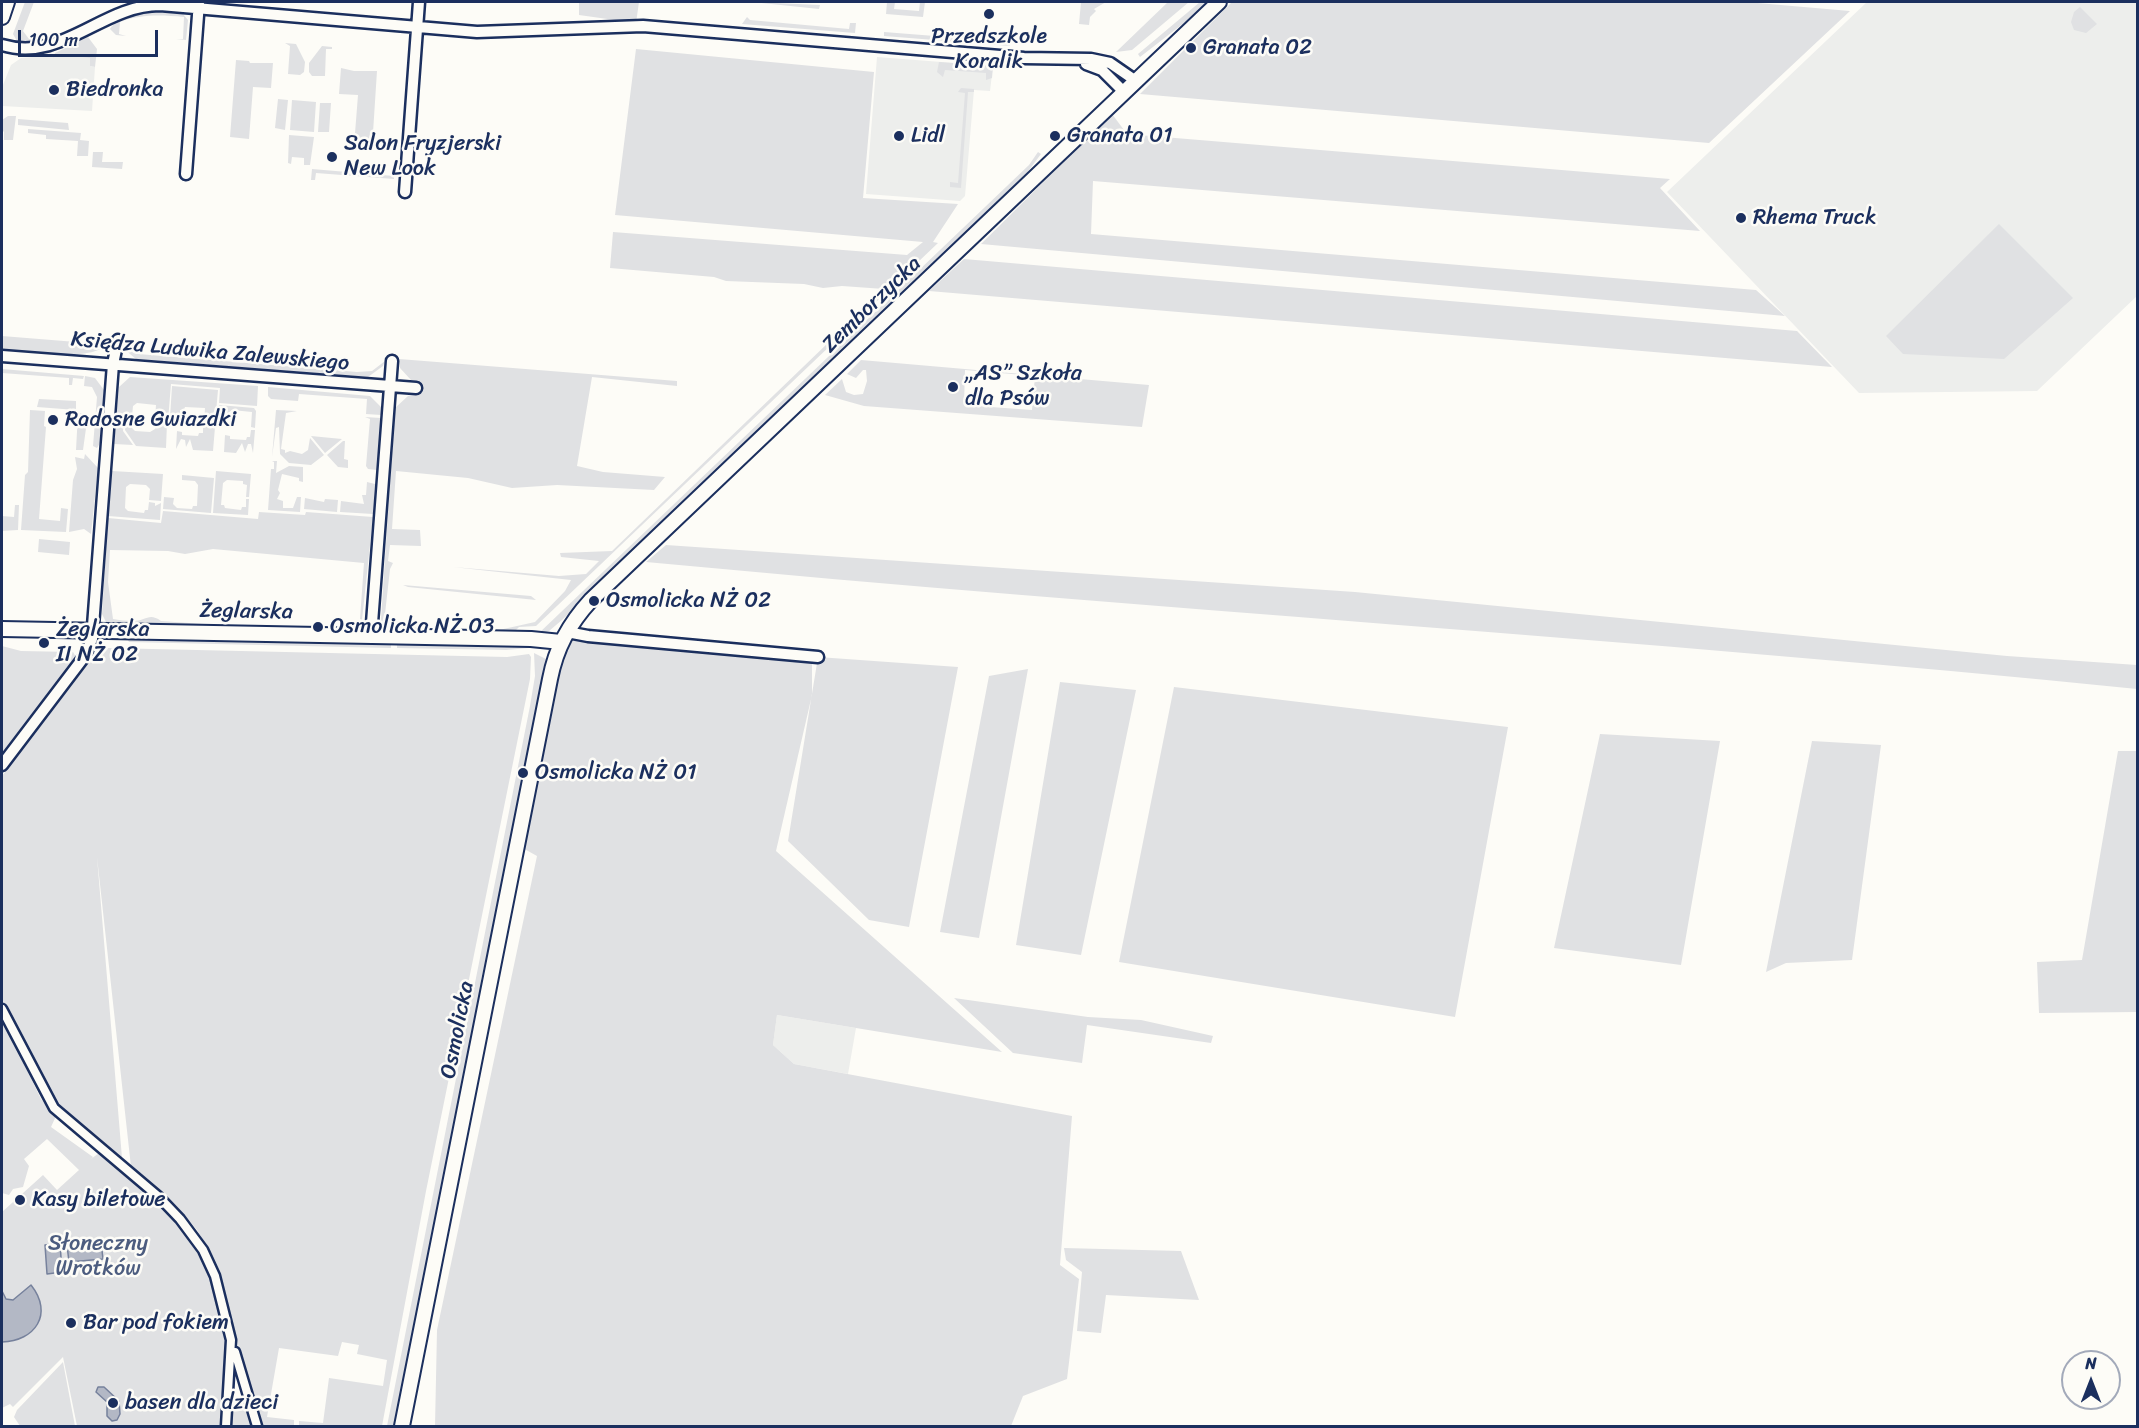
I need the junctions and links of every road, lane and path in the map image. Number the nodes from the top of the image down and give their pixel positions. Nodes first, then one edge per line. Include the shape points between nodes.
1 (7, 2) edge
2 (419, 2) edge
3 (1219, 2) edge
4 (199, 5) edge
5 (2, 17) edge
6 (417, 26) junction
7 (2, 45) edge
8 (1074, 60) junction
9 (1136, 81) junction
10 (1124, 92) junction
11 (186, 174) dead end
12 (405, 192) dead end
13 (118, 340) dead end
14 (2, 356) edge
15 (392, 361) dead end
16 (113, 364) junction
17 (390, 386) junction
18 (416, 388) dead end
19 (2, 629) edge
20 (92, 630) junction
21 (371, 636) junction
22 (564, 637) junction
23 (818, 657) dead end
24 (2, 765) edge
25 (2, 1010) edge
26 (231, 1340) junction
27 (226, 1426) edge
28 (257, 1426) edge
29 (402, 1426) edge

1 - 5 street
2 - 6 street
3 - 9 street, Zemborzycka
4 - 6 street
4 - 7 street via 136,7 57,44 27,49
4 - 11 street
6 - 8 street via 500,32 636,26
6 - 12 street
8 - 9 street via 1110,63
8 - 10 street via 1102,70
9 - 10 street, Zemborzycka
10 - 22 street, Zemborzycka via 591,600
13 - 16 street
14 - 16 street, Księdza Ludwika Zalewskiego
15 - 17 street
16 - 17 street, Księdza Ludwika Zalewskiego
16 - 20 street
17 - 18 street, Księdza Ludwika Zalewskiego
17 - 21 street
19 - 20 street, Żeglarska
20 - 21 street, Żeglarska
20 - 24 street via 84,657
21 - 22 street, Żeglarska
22 - 23 street, Żeglarska
22 - 29 street, Osmolicka via 552,670
25 - 26 street via 54,1108 159,1197 192,1232 215,1276
26 - 27 street
26 - 28 street

